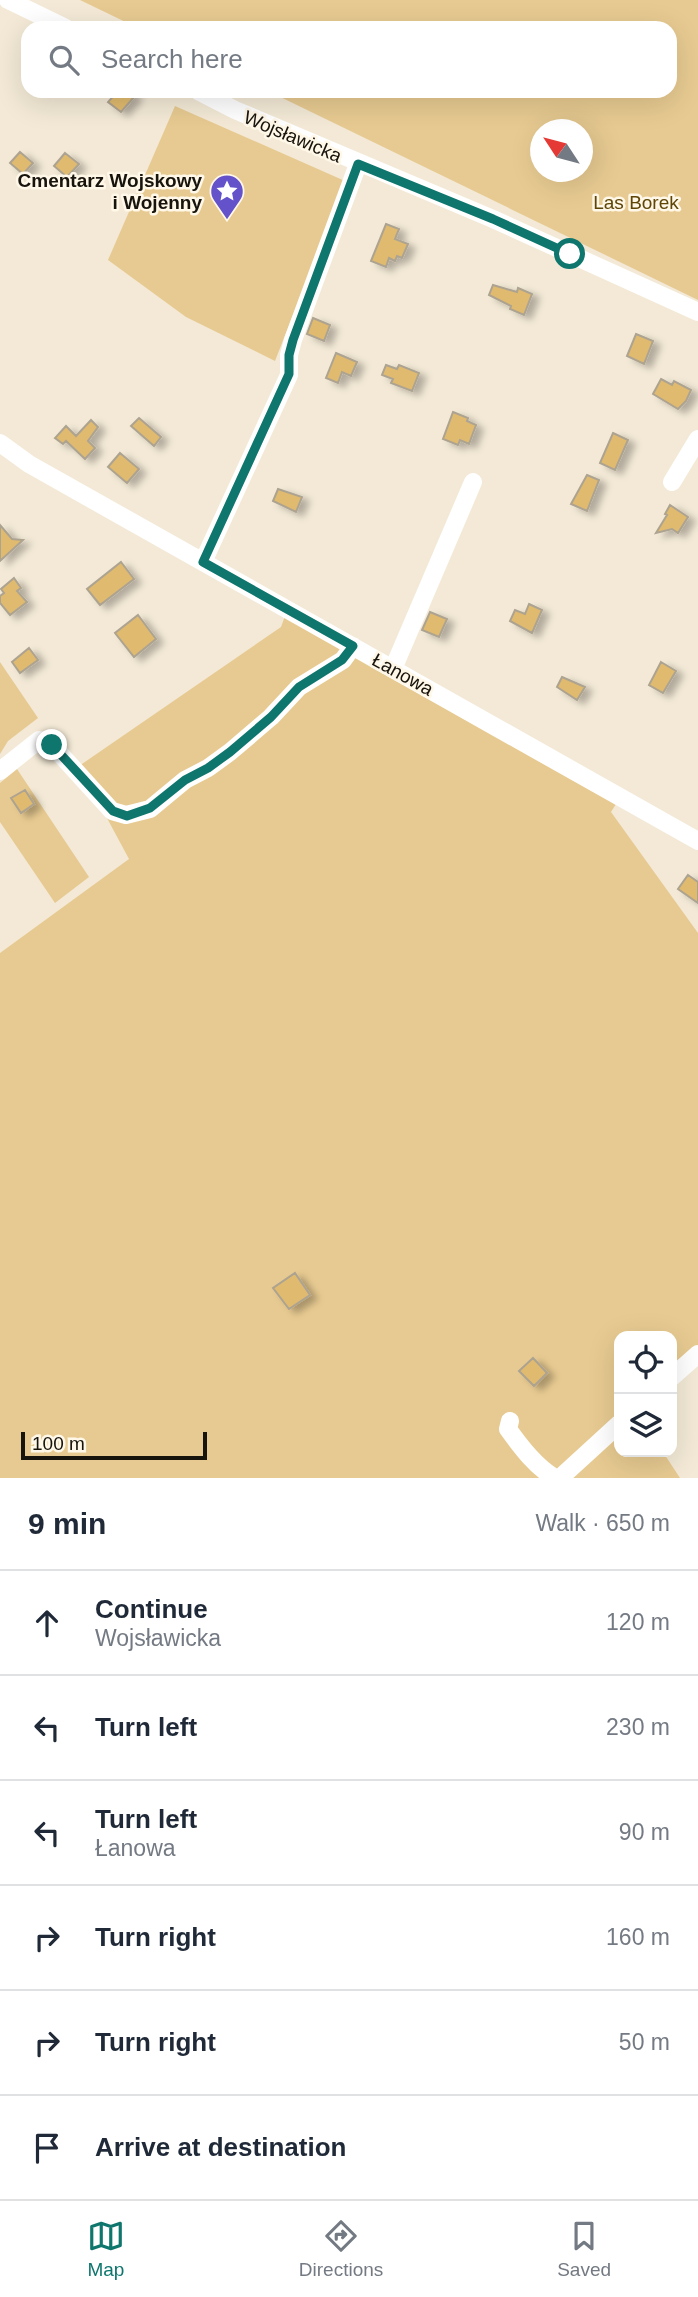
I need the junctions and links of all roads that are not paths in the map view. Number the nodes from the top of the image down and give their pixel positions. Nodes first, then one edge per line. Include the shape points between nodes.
1 (8, 0) edge
2 (52, 21) edge
3 (212, 98) edge
4 (358, 164) junction
5 (698, 312) edge
6 (698, 439) edge
7 (0, 443) edge
8 (473, 482) dead end
9 (672, 482) dead end
10 (203, 562) junction
11 (353, 646) junction
12 (393, 669) junction
13 (4, 767) edge
14 (698, 841) edge
15 (698, 1354) edge
16 (677, 1373) edge
17 (510, 1421) dead end
18 (614, 1428) edge
19 (558, 1478) edge

1 - 2 street
3 - 4 street, Wojsławicka
4 - 5 street, Wojsławicka
4 - 10 street via 293,340 289,374
6 - 9 street
7 - 10 street, Łanowa
8 - 12 street
10 - 11 street, Łanowa
11 - 12 street, Łanowa
11 - 13 street via 342,660 299,687 230,752 150,808 127,816 113,811 52,745 39,740
12 - 14 street, Łanowa
15 - 16 street
17 - 19 street via 508,1429 534,1461
18 - 19 street

